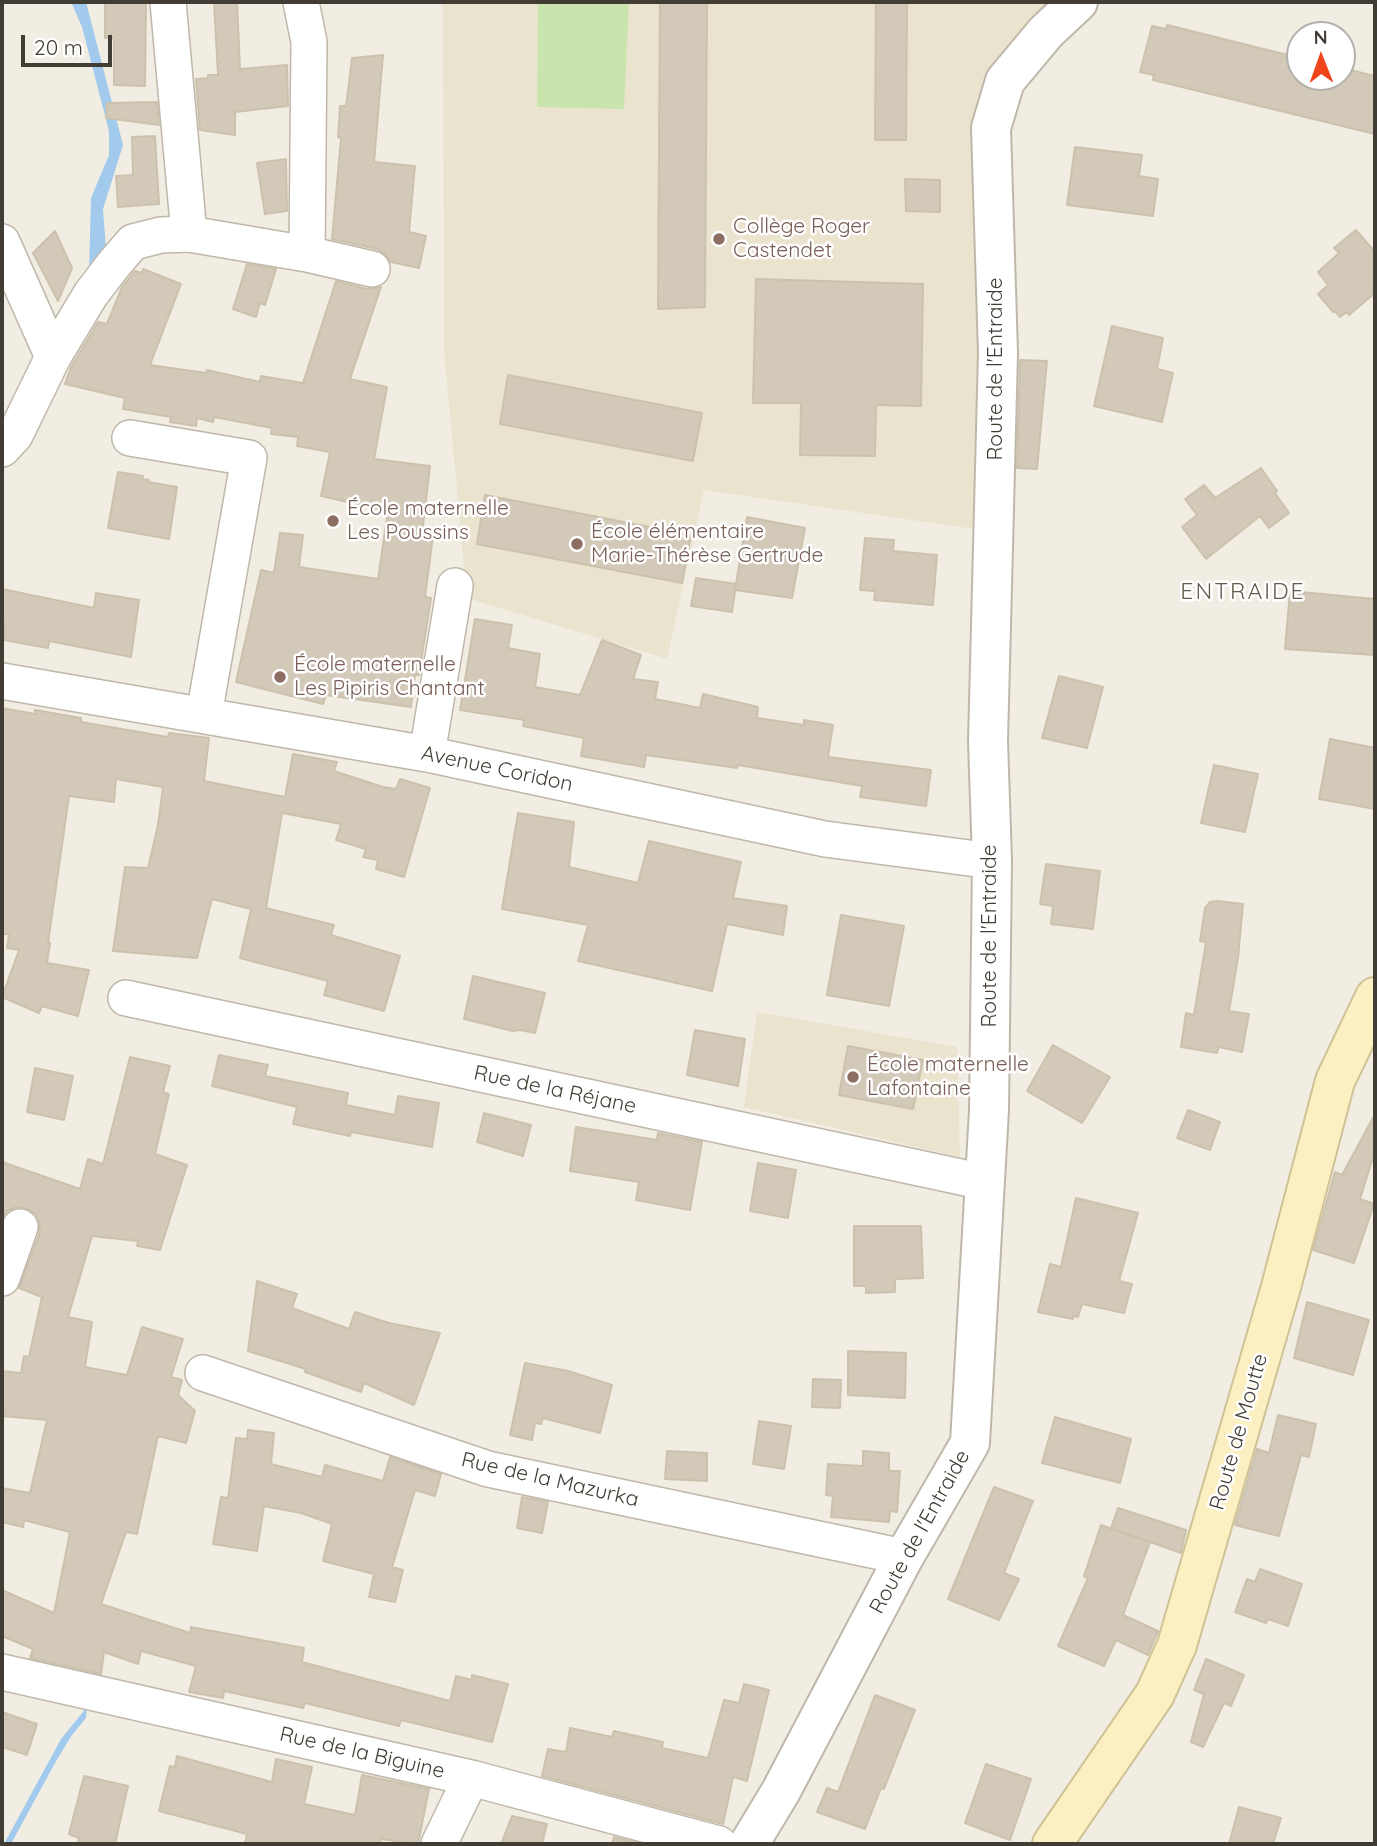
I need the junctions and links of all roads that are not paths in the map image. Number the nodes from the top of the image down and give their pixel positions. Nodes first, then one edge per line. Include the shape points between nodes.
1 (168, 2) edge
2 (301, 2) edge
3 (1078, 2) edge
4 (189, 234) junction
5 (2, 242) edge
6 (307, 254) junction
7 (372, 269) dead end
8 (53, 357) junction
9 (130, 438) dead end
10 (2, 449) edge
11 (455, 586) dead end
12 (2, 681) edge
13 (204, 715) junction
14 (427, 754) junction
15 (992, 861) junction
16 (1375, 997) edge
17 (126, 998) dead end
18 (984, 1182) junction
19 (20, 1227) dead end
20 (2, 1278) edge
21 (203, 1373) dead end
22 (904, 1557) junction
23 (2, 1672) edge
24 (471, 1778) junction
25 (439, 1844) edge
26 (719, 1844) edge
27 (750, 1844) edge
28 (1052, 1844) edge

1 - 4 street
2 - 6 street via 309,42
3 - 15 street, Route de l'Entraide via 1005,81 991,128 999,353 988,741
4 - 6 street
4 - 8 street via 133,242
5 - 8 street
6 - 7 street
8 - 10 street via 15,435
9 - 13 street via 249,458
11 - 14 street
12 - 13 street, Avenue Coridon
13 - 14 street, Avenue Coridon
14 - 15 street, Avenue Coridon via 825,839
15 - 18 street, Route de l'Entraide
16 - 28 main road, Route de Moutte via 1335,1081 1281,1287 1177,1645 1155,1693
17 - 18 street, Rue de la Réjane
18 - 22 street, Route de l'Entraide via 970,1443
19 - 20 street
21 - 22 street, Rue de la Mazurka via 488,1469
22 - 27 street, Route de l'Entraide
23 - 24 street, Rue de la Biguine
24 - 25 street
24 - 26 street, Rue de la Biguine

